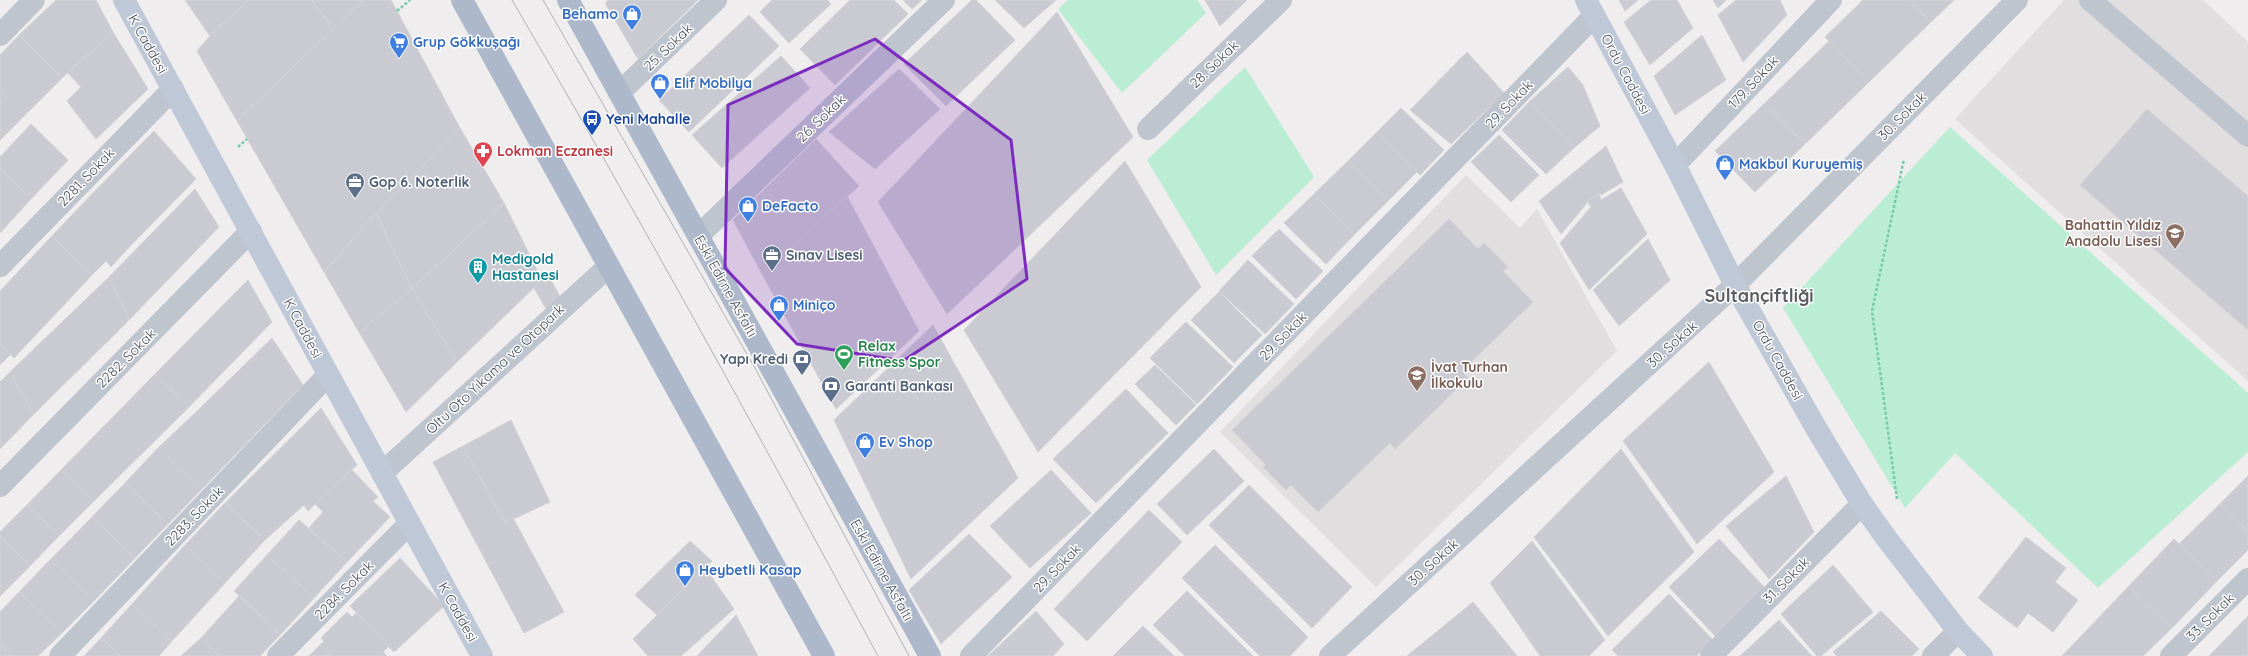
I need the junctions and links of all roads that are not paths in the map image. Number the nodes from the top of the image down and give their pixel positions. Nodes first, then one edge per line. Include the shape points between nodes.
1 (34, 0) edge
2 (124, 0) edge
3 (462, 0) edge
4 (568, 0) edge
5 (716, 0) edge
6 (944, 0) edge
7 (1281, 0) edge
8 (1831, 0) edge
9 (2017, 0) edge
10 (2090, 0) edge
11 (1590, 8) edge
12 (1811, 8) edge
13 (0, 35) edge
14 (173, 89) junction
15 (619, 93) junction
16 (1148, 129) dead end
17 (2248, 136) edge
18 (1675, 165) junction
19 (251, 231) junction
20 (698, 236) junction
21 (0, 266) edge
22 (609, 266) junction
23 (1735, 285) junction
24 (328, 375) junction
25 (382, 473) junction
26 (0, 486) edge
27 (1862, 504) junction
28 (409, 524) junction
29 (2248, 579) edge
30 (1958, 631) junction
31 (60, 656) edge
32 (278, 656) edge
33 (482, 656) edge
34 (824, 656) edge
35 (930, 656) edge
36 (971, 656) edge
37 (1330, 656) edge
38 (1711, 656) edge
39 (1933, 656) edge
40 (1982, 656) edge
41 (2171, 656) edge

1 - 13 street
2 - 14 main road, K Caddesi
3 - 22 main road
4 - 15 main road, Eski Edirne Asfaltı
5 - 15 street, 25. Sokak
6 - 20 street, 26. Sokak
7 - 16 street, 28. Sokak
8 - 12 street, 179. Sokak
9 - 23 street, 30. Sokak
10 - 17 street
11 - 18 main road, Ordu Caddesi
11 - 36 street, 29. Sokak
12 - 18 street, 179. Sokak
14 - 19 main road, K Caddesi
14 - 21 street, 2281. Sokak
15 - 20 main road, Eski Edirne Asfaltı
18 - 23 main road, Ordu Caddesi
19 - 24 main road, K Caddesi
19 - 26 street, 2282. Sokak
20 - 35 main road, Eski Edirne Asfaltı
22 - 25 street, Oltu Oto Yıkama ve Otopark
22 - 34 main road
23 - 27 main road, Ordu Caddesi
23 - 37 street, 30. Sokak
24 - 25 main road, K Caddesi
24 - 31 street, 2283. Sokak
25 - 28 main road, K Caddesi
27 - 30 main road, Ordu Caddesi
27 - 38 street, 31. Sokak
28 - 32 street, 2284. Sokak
28 - 33 main road, K Caddesi
29 - 41 street, 33. Sokak
30 - 39 street
30 - 40 main road, Ordu Caddesi

